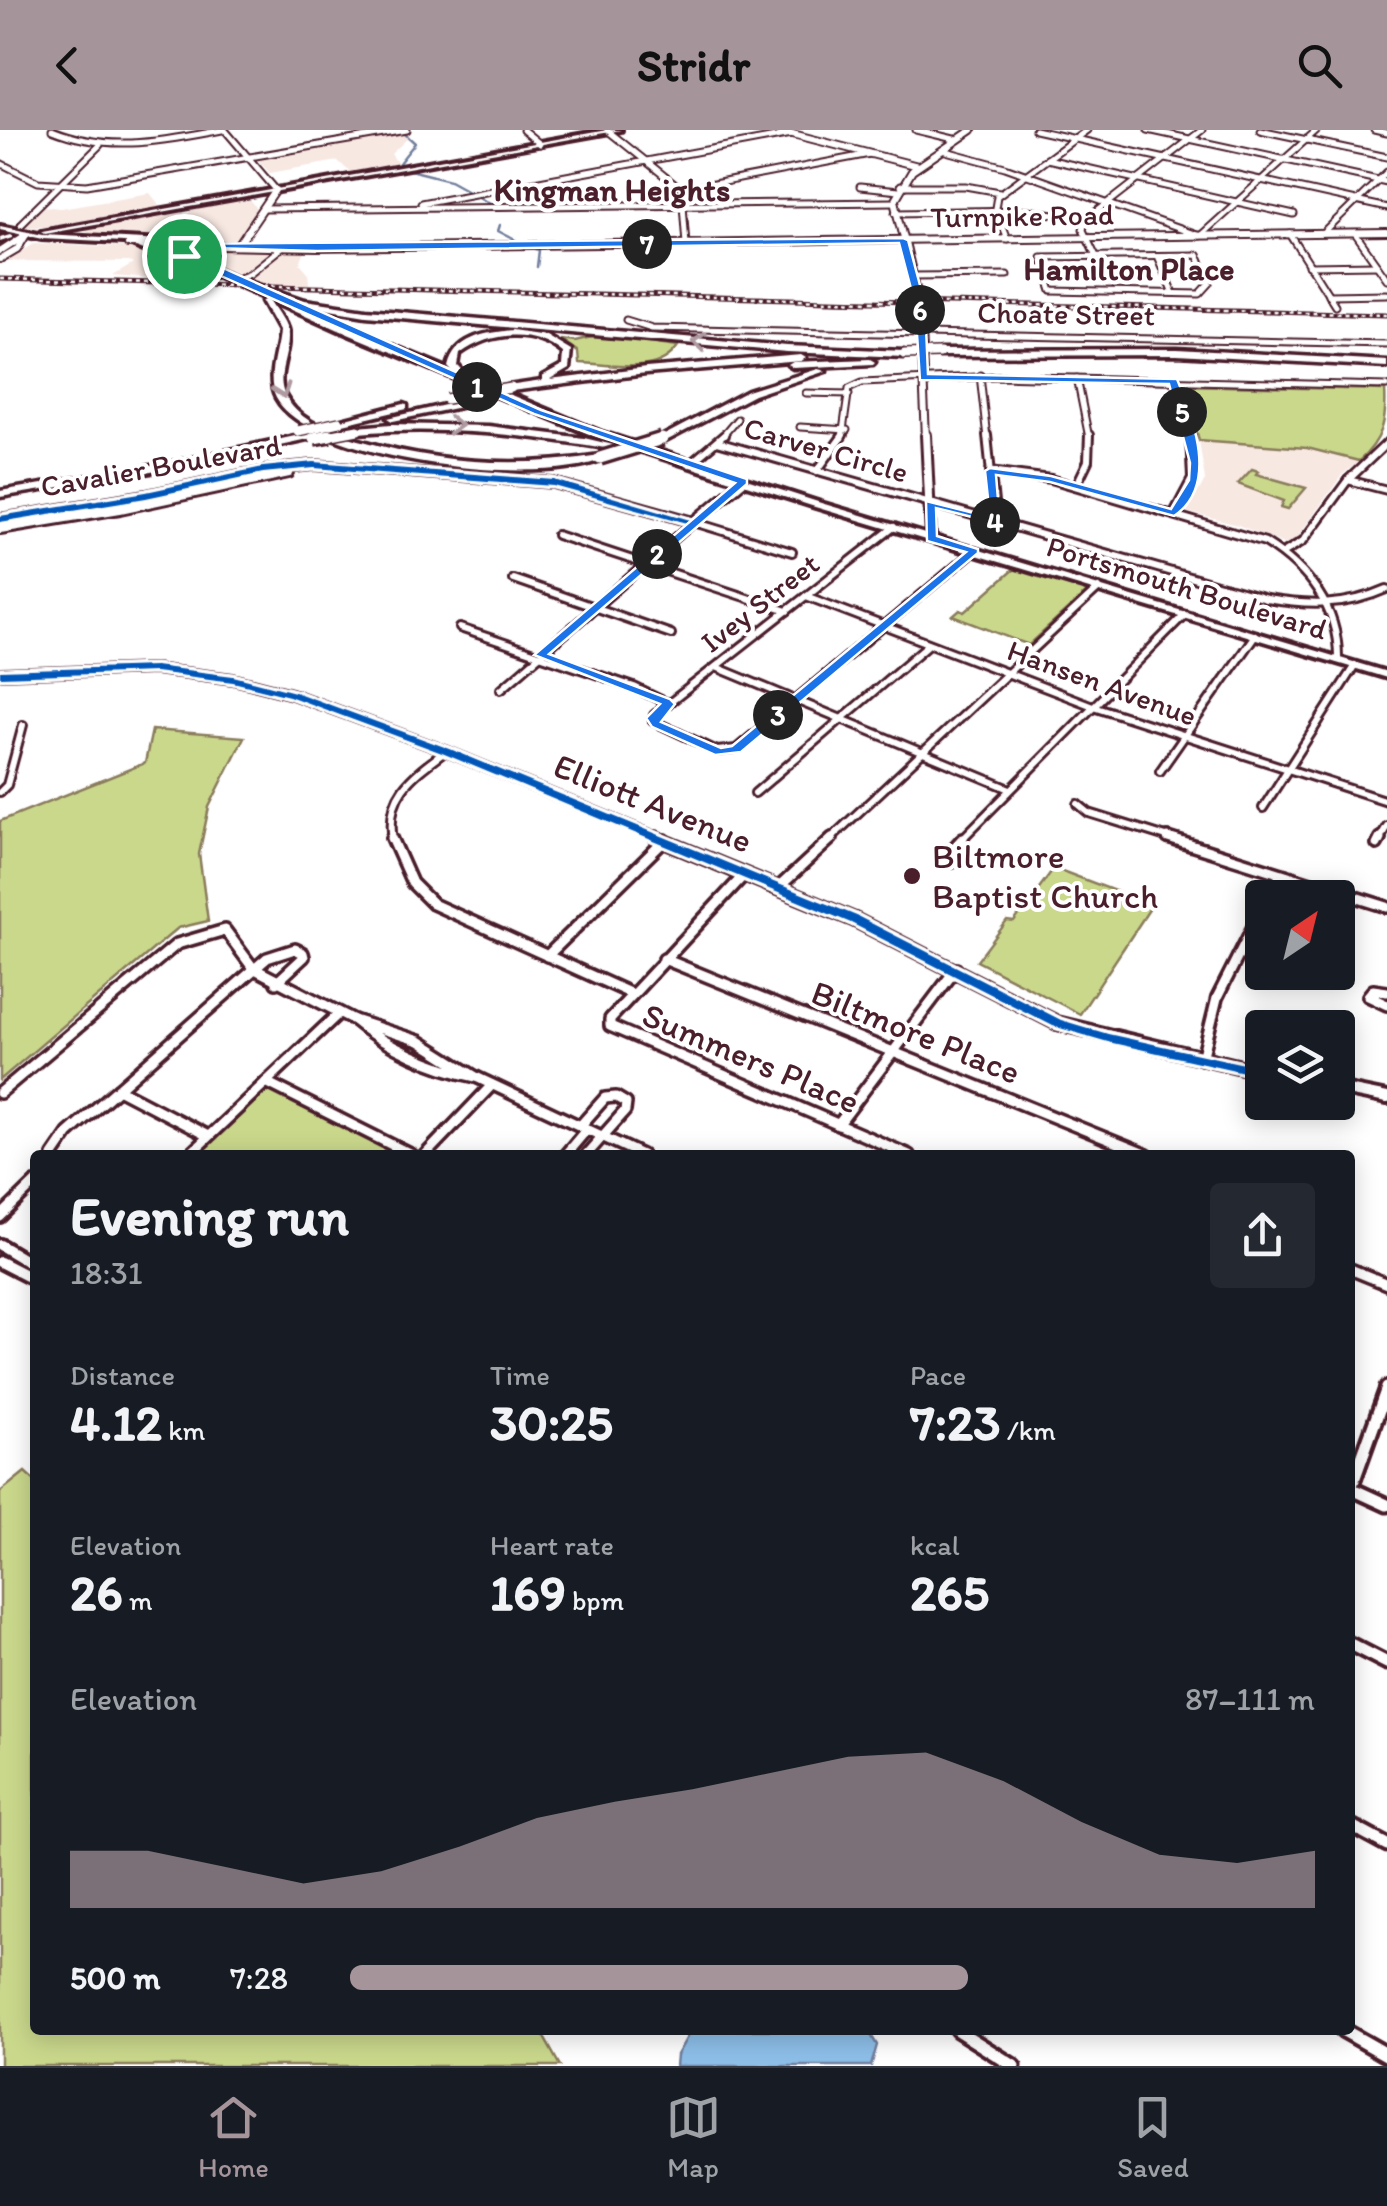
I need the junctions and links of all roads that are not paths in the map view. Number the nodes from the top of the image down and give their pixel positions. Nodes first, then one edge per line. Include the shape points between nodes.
1 (52, 130) edge
2 (223, 130) edge
3 (407, 130) edge
4 (523, 130) edge
5 (609, 130) edge
6 (777, 130) edge
7 (916, 130) edge
8 (972, 130) edge
9 (1035, 130) edge
10 (1087, 130) edge
11 (1148, 130) edge
12 (1202, 130) edge
13 (1260, 130) edge
14 (1316, 130) edge
15 (1374, 130) edge
16 (1387, 133) edge
17 (792, 134) junction
18 (1074, 139) junction
19 (1190, 139) junction
20 (958, 140) junction
21 (1305, 140) junction
22 (538, 143) junction
23 (100, 146) junction
24 (942, 150) junction
25 (870, 154) junction
26 (248, 157) junction
27 (1387, 157) edge
28 (1047, 158) junction
29 (1164, 159) junction
30 (1282, 160) junction
31 (646, 161) junction
32 (0, 164) edge
33 (918, 166) junction
34 (1387, 172) edge
35 (1026, 174) junction
36 (1138, 180) junction
37 (1259, 180) junction
38 (1379, 180) junction
39 (1387, 182) edge
40 (60, 185) junction
41 (860, 188) dead end
42 (899, 188) junction
43 (276, 190) junction
44 (682, 190) junction
45 (853, 192) dead end
46 (1000, 192) junction
47 (1234, 201) junction
48 (855, 202) junction
49 (895, 202) junction
50 (1357, 202) junction
51 (1108, 203) junction
52 (683, 204) junction
53 (393, 208) junction
54 (1387, 208) edge
55 (264, 209) junction
56 (996, 211) junction
57 (896, 212) junction
58 (1294, 215) dead end
59 (1088, 219) junction
60 (20, 224) dead end
61 (1387, 233) edge
62 (1290, 234) junction
63 (1324, 234) junction
64 (1355, 234) junction
65 (1199, 236) junction
66 (1087, 238) junction
67 (7, 239) edge
68 (1006, 239) junction
69 (903, 240) junction
70 (165, 243) junction
71 (128, 244) junction
72 (686, 244) junction
73 (198, 245) junction
74 (238, 246) junction
75 (281, 248) junction
76 (156, 251) junction
77 (1096, 256) junction
78 (1157, 256) junction
79 (0, 259) edge
80 (191, 260) junction
81 (1310, 266) junction
82 (1377, 266) junction
83 (1007, 274) dead end
84 (913, 276) junction
85 (234, 279) junction
86 (1387, 279) edge
87 (1173, 294) junction
88 (1387, 294) edge
89 (1328, 295) junction
90 (267, 301) junction
91 (1335, 305) dead end
92 (626, 320) dead end
93 (921, 332) junction
94 (1387, 344) edge
95 (940, 356) junction
96 (904, 357) junction
97 (1387, 365) edge
98 (980, 375) junction
99 (924, 378) junction
100 (1077, 378) junction
101 (1174, 381) junction
102 (469, 383) junction
103 (1387, 386) edge
104 (520, 390) junction
105 (806, 393) dead end
106 (849, 394) junction
107 (737, 419) dead end
108 (349, 426) junction
109 (800, 426) dead end
110 (848, 430) junction
111 (307, 435) junction
112 (717, 442) junction
113 (1387, 443) edge
114 (617, 448) junction
115 (690, 464) junction
116 (391, 470) junction
117 (817, 471) junction
118 (990, 471) junction
119 (249, 472) junction
120 (256, 480) junction
121 (1348, 480) junction
122 (743, 482) junction
123 (0, 486) edge
124 (1076, 486) junction
125 (1387, 490) edge
126 (0, 494) edge
127 (930, 503) junction
128 (1174, 513) junction
129 (0, 519) edge
130 (694, 522) junction
131 (996, 522) junction
132 (894, 527) junction
133 (0, 528) edge
134 (557, 535) dead end
135 (932, 538) junction
136 (974, 551) junction
137 (792, 552) dead end
138 (1283, 552) junction
139 (646, 564) junction
140 (513, 579) dead end
141 (1099, 588) junction
142 (1387, 589) edge
143 (806, 596) junction
144 (1324, 604) junction
145 (595, 608) junction
146 (787, 611) junction
147 (1185, 614) junction
148 (884, 626) junction
149 (460, 628) dead end
150 (671, 634) dead end
151 (1255, 635) junction
152 (929, 644) junction
153 (540, 655) junction
154 (1338, 660) junction
155 (1354, 665) junction
156 (716, 667) junction
157 (0, 674) edge
158 (1007, 674) junction
159 (1387, 674) edge
160 (501, 690) dead end
161 (796, 700) junction
162 (668, 704) junction
163 (1093, 706) junction
164 (841, 718) junction
165 (23, 726) dead end
166 (1184, 737) junction
167 (446, 751) junction
168 (922, 752) junction
169 (14, 759) junction
170 (0, 761) edge
171 (1288, 770) junction
172 (1160, 771) dead end
173 (1010, 789) junction
174 (0, 792) edge
175 (756, 793) dead end
176 (1387, 801) edge
177 (1078, 804) dead end
178 (1263, 808) dead end
179 (1387, 826) edge
180 (664, 840) junction
181 (1377, 844) dead end
182 (951, 862) dead end
183 (746, 874) junction
184 (1281, 874) junction
185 (1278, 880) edge
186 (778, 888) junction
187 (1387, 907) edge
188 (1245, 943) edge
189 (547, 956) junction
190 (664, 959) junction
191 (255, 969) junction
192 (956, 969) junction
193 (276, 983) junction
194 (1387, 992) edge
195 (632, 994) junction
196 (1387, 1005) edge
197 (339, 1013) junction
198 (894, 1052) junction
199 (1202, 1059) junction
200 (1245, 1068) edge
201 (266, 1082) junction
202 (492, 1084) junction
203 (118, 1089) junction
204 (1355, 1091) edge
205 (0, 1092) edge
206 (1387, 1098) edge
207 (838, 1125) junction
208 (584, 1128) junction
209 (208, 1136) junction
210 (602, 1136) junction
211 (55, 1150) edge
212 (193, 1150) edge
213 (402, 1150) edge
214 (430, 1150) edge
215 (569, 1150) edge
216 (590, 1150) edge
217 (631, 1150) edge
218 (897, 1150) edge
219 (1135, 1150) edge
220 (30, 1188) edge
221 (0, 1217) edge
222 (0, 1244) edge
223 (0, 1262) edge
224 (30, 1263) edge
225 (1355, 1271) edge
226 (30, 1277) edge
227 (1387, 1284) edge
228 (1387, 1388) edge
229 (1355, 1475) edge
230 (1355, 1491) edge
231 (1387, 1506) edge
232 (1355, 1647) edge
233 (1387, 1663) edge
234 (1355, 1828) edge
235 (1387, 1845) edge
236 (965, 2035) edge
237 (1353, 2035) edge
238 (1387, 2055) edge
239 (1014, 2066) edge

1 - 23 street
2 - 23 street
2 - 26 street
3 - 26 street
4 - 22 street
5 - 22 main road
5 - 31 street
6 - 17 street
7 - 20 street
8 - 20 street
9 - 18 street
10 - 18 street
11 - 19 street
12 - 19 street
13 - 21 street
14 - 21 street
15 - 16 street
17 - 25 street
17 - 31 street
18 - 28 street
18 - 29 street
19 - 29 street
19 - 30 street
20 - 24 street
21 - 27 street
21 - 30 street
22 - 43 main road
23 - 40 street
24 - 33 street
24 - 35 street
25 - 33 street
25 - 44 street
26 - 40 street
26 - 43 street
28 - 35 street
28 - 36 street
29 - 36 street
29 - 37 street
30 - 37 street
30 - 38 street
31 - 44 street
31 - 53 street
32 - 40 street
33 - 42 street
34 - 38 street
35 - 46 street
35 - 51 street
36 - 47 street
36 - 51 street
37 - 47 street
37 - 50 street
38 - 39 street
38 - 50 street
40 - 60 street
41 - 42 street
42 - 46 street
42 - 49 street
43 - 55 street
43 - 67 main road
44 - 52 street
45 - 48 street
46 - 56 street
47 - 58 street
47 - 65 street
48 - 49 street
48 - 52 street
49 - 57 street
50 - 54 street
50 - 63 street
51 - 59 street
51 - 65 street
52 - 53 street
52 - 72 street
53 - 55 street
55 - 74 street
56 - 57 street
56 - 59 street
56 - 68 street
57 - 69 street
59 - 66 street
61 - 64 main road, Turnpike Road
62 - 63 main road, Turnpike Road
62 - 65 main road, Turnpike Road
62 - 81 street
63 - 64 main road, Turnpike Road
64 - 82 street
65 - 66 main road, Turnpike Road
66 - 68 main road, Turnpike Road
66 - 77 street
67 - 70 main road, Portsmouth Boulevard
67 - 71 main road, Portsmouth Boulevard
67 - 79 street
68 - 69 main road, Turnpike Road
69 - 72 main road, Turnpike Road
69 - 84 street
70 - 71 main road, Portsmouth Boulevard
70 - 73 main road, Turnpike Road
70 - 74 main road, Turnpike Road
70 - 80 main road, Portsmouth Boulevard
71 - 76 main road, Portsmouth Boulevard
72 - 75 main road, Turnpike Road
73 - 74 main road, Turnpike Road
73 - 80 main road via 182,249
74 - 75 main road, Turnpike Road
75 - 85 street
76 - 80 main road
76 - 90 main road, Portsmouth Boulevard
77 - 78 street
77 - 87 street via 1041,258 1052,291
78 - 87 street
78 - 87 street via 1197,255 1210,283 1200,294
80 - 85 main road, Portsmouth Boulevard
81 - 82 street
81 - 89 street
82 - 86 street
83 - 84 street
84 - 93 street
96 -> 85 highway via 366,312 303,302
85 - 102 main road, Portsmouth Boulevard
88 - 89 street
89 - 91 street
90 -> 96 highway, bridge via 284,330 279,395 297,415 391,453 450,464 524,468 600,458 662,439 782,381
90 - 114 main road, Portsmouth Boulevard
92 - 93 street, Choate Street via 652,328
93 - 94 street, Choate Street
93 - 99 street
95 - 96 highway, bridge
95 - 97 highway
95 - 97 highway via 1123,351
96 - 104 highway
98 - 99 street
98 - 100 street
98 - 118 street
99 - 106 street via 857,382
99 - 127 street
100 - 101 street
100 - 124 street via 1091,452
101 - 103 street
101 - 128 street via 1196,471
102 - 104 highway via 452,362 472,342 518,334 560,344 570,356 566,367
102 - 115 main road, Portsmouth Boulevard
104 - 108 highway
104 - 108 highway, bridge via 447,399
105 - 106 street
106 - 110 street
107 - 112 street
108 - 111 highway, bridge
108 - 111 highway, bridge
108 -> 114 highway via 477,425
109 - 110 street
110 - 117 street
111 - 123 highway
111 - 126 highway
112 - 115 street
112 - 117 street, Carver Circle
113 - 121 street
114 - 122 main road, Portsmouth Boulevard
115 - 122 main road, Portsmouth Boulevard
116 - 119 street, Cavalier Boulevard via 314,466
116 - 120 street, Cavalier Boulevard via 318,470
116 - 130 street, Cavalier Boulevard via 570,485
117 - 127 street, Carver Circle
118 - 124 street
118 - 131 street
119 - 120 street
119 - 129 street, Cavalier Boulevard
120 - 133 street, Cavalier Boulevard
121 - 125 street
121 - 138 street via 1303,541
122 - 130 street
122 - 132 main road, Portsmouth Boulevard
124 - 128 street
127 - 131 street, Carver Circle
127 - 135 street
128 - 138 street
130 - 137 street, Cavalier Boulevard
130 - 139 street
131 - 144 street, Carver Circle via 1251,596
132 - 135 main road, Portsmouth Boulevard
132 - 143 street, Ivey Street
134 - 139 street
135 - 136 main road, Portsmouth Boulevard
136 - 141 main road, Portsmouth Boulevard
136 - 148 street
138 - 144 street
139 - 145 street
139 - 146 street
140 - 145 street
141 - 147 main road, Portsmouth Boulevard
141 - 158 street
142 - 144 street, Carver Circle
143 - 146 street, Ivey Street
143 - 148 street, Hansen Avenue
144 - 154 street via 1338,635
145 - 150 street
145 - 153 street
146 - 156 street, Ivey Street
147 - 151 main road, Portsmouth Boulevard
147 - 163 street
148 - 152 street, Hansen Avenue
148 - 161 street
149 - 153 street
151 - 154 main road, Portsmouth Boulevard
151 - 166 street
152 - 158 street, Hansen Avenue
152 - 164 street
153 - 160 street
153 - 162 street
154 - 155 main road, Portsmouth Boulevard
155 - 159 main road, Portsmouth Boulevard
155 - 171 street
156 - 161 street
156 - 162 street, Ivey Street
157 - 167 street, Elliott Avenue via 132,668 222,676 314,701
158 - 163 street, Hansen Avenue
158 - 168 street
161 - 162 street, Ivey Street via 726,752 656,724 654,715
161 - 164 street
163 - 166 street, Hansen Avenue
163 - 173 street
164 - 168 street
164 - 175 street
165 - 169 street
166 - 171 street, Hansen Avenue
166 - 172 street
167 - 180 street, Elliott Avenue
167 - 189 street, Summers Place via 394,800 392,826 406,876 433,904
168 - 173 street
168 - 186 street
169 - 170 street
169 - 174 street
171 - 176 street, Hansen Avenue
171 - 178 street
173 - 182 street via 952,851
177 - 184 street
179 - 181 street
180 - 183 street, Elliott Avenue
180 - 189 street
183 - 186 street, Elliott Avenue
183 - 190 street, Summers Place
184 - 185 street
184 - 187 street
186 - 192 street, Elliott Avenue
188 - 199 street via 1217,998
189 - 195 street, Summers Place
190 - 195 street, Summers Place
190 - 198 street, Biltmore Place
191 - 193 street
191 - 193 street via 272,955 303,952
191 - 203 street
191 - 205 street via 224,930 177,944
192 - 198 street
192 - 199 street, Elliott Avenue via 1058,1022
193 - 197 street
194 - 196 street via 1368,996
195 - 207 street, Summers Place via 610,1019 614,1030
197 - 201 street
197 - 202 street via 368,1033
198 - 207 street
198 - 219 street, Biltmore Place
199 - 200 street, Elliott Avenue
201 - 209 street
201 - 213 street
202 - 208 street
202 - 214 street
203 - 209 street
203 - 211 street
204 - 206 street
207 - 218 street, Summers Place
208 - 210 street
208 - 210 street via 605,1098 624,1100 626,1112
208 - 215 street
209 - 212 street
210 - 216 street
210 - 217 street
220 - 221 street
222 - 224 street
223 - 226 street
225 - 227 street
228 - 229 street
230 - 231 street
232 - 233 street
234 - 235 street
236 - 239 street
237 - 238 street

